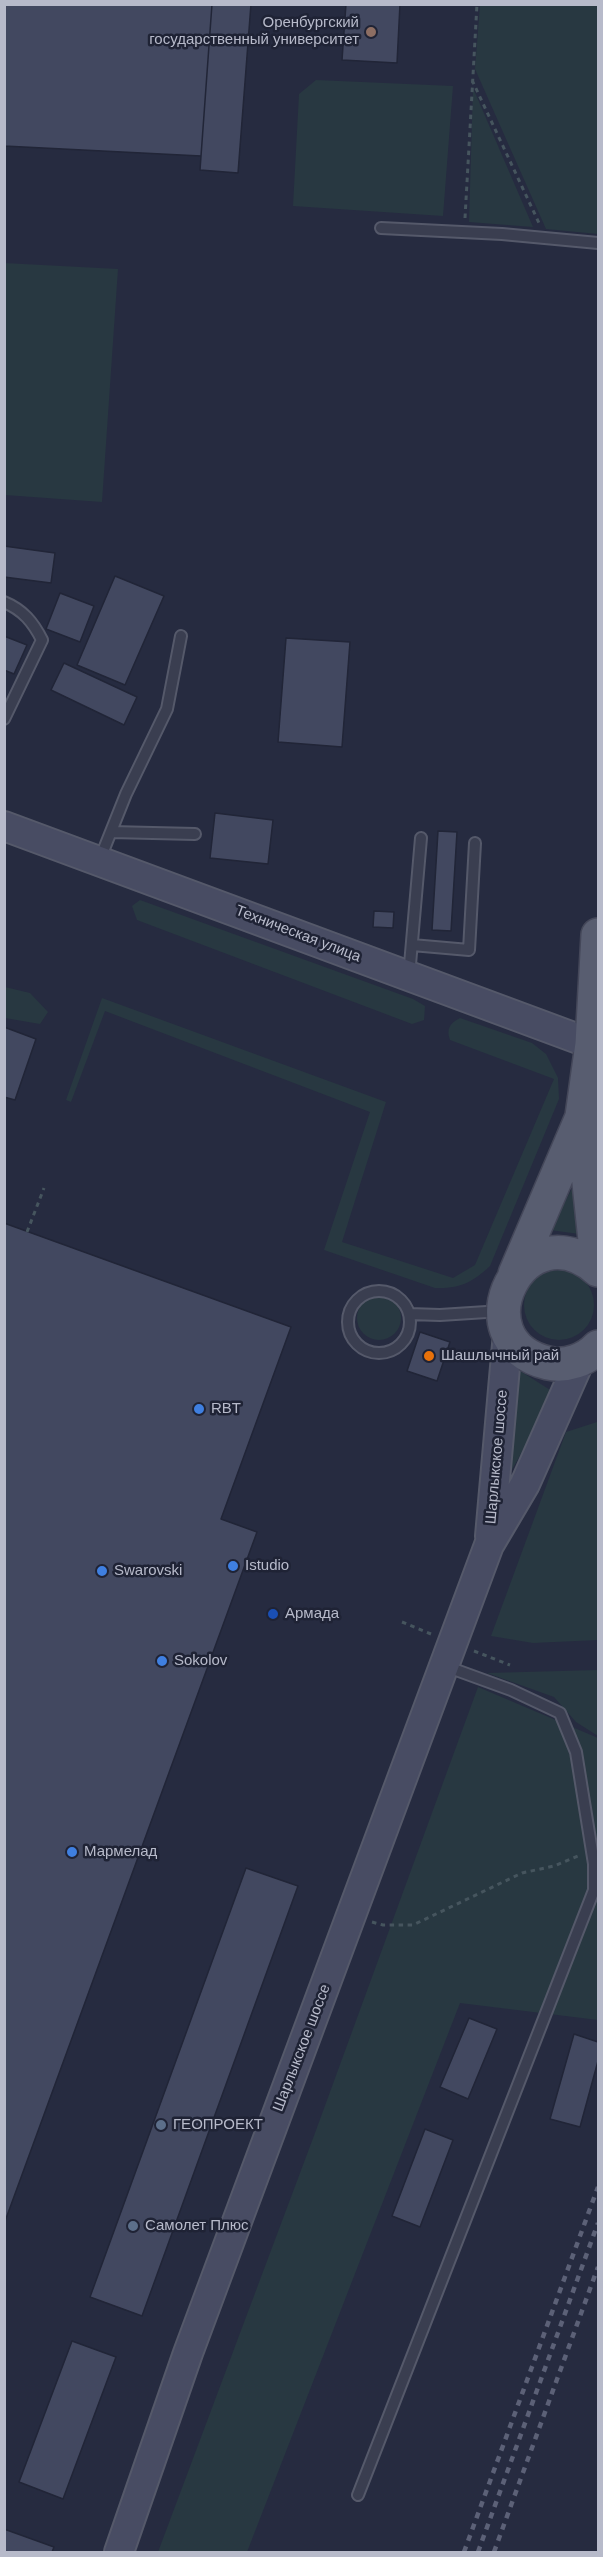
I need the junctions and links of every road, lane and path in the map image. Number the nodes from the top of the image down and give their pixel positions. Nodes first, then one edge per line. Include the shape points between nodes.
1 (477, 4) edge
2 (471, 78) junction
3 (381, 228) dead end
4 (465, 232) junction
5 (547, 238) junction
6 (598, 243) edge
7 (4, 602) edge
8 (181, 636) dead end
9 (4, 719) edge
10 (4, 826) edge
11 (111, 832) junction
12 (195, 834) dead end
13 (420, 838) dead end
14 (475, 843) dead end
15 (99, 860) junction
16 (598, 935) edge
17 (412, 945) junction
18 (409, 976) junction
19 (595, 1045) edge
20 (582, 1116) junction
21 (44, 1188) dead end
22 (27, 1232) dead end
23 (598, 1270) edge
24 (515, 1274) junction
25 (409, 1314) junction
26 (506, 1322) junction
27 (592, 1362) edge
28 (489, 1545) junction
29 (481, 1654) dead end
30 (510, 1665) dead end
31 (445, 1666) junction
32 (592, 1851) junction
33 (351, 1917) junction
34 (358, 2495) dead end
35 (119, 2553) edge

1 - 2 path
2 - 4 path
2 - 5 path
3 - 4 lane
4 - 5 lane
5 - 6 lane
7 - 9 lane via 33,622 42,640
8 - 11 lane via 167,709
10 - 15 street, Техническая улица
11 - 12 lane
11 - 15 lane
13 - 17 lane
14 - 17 lane via 469,950
15 - 18 street, Техническая улица
16 - 19 main road
17 - 18 lane
18 - 19 street, Техническая улица
19 - 20 main road
20 - 23 main road
20 - 24 main road
21 - 22 path
23 - 24 main road via 581,1258 561,1253 531,1260
24 - 26 main road via 506,1291
25 - 25 lane via 398,1297 378,1290 362,1295 351,1307 347,1323 352,1339 365,1350 382,1353 402,1344 409,1330
25 - 26 lane
26 - 27 main road via 521,1350 539,1361
26 - 28 street, Шарлыкское шоссе
27 - 28 street, Шарлыкское шоссе
28 - 31 street, Шарлыкское шоссе
29 - 30 path
31 - 32 lane via 560,1713 576,1752
31 - 33 street, Шарлыкское шоссе
32 - 33 path via 522,1874 413,1925 383,1925
32 - 34 lane via 594,1890
33 - 35 street, Шарлыкское шоссе via 188,2353

